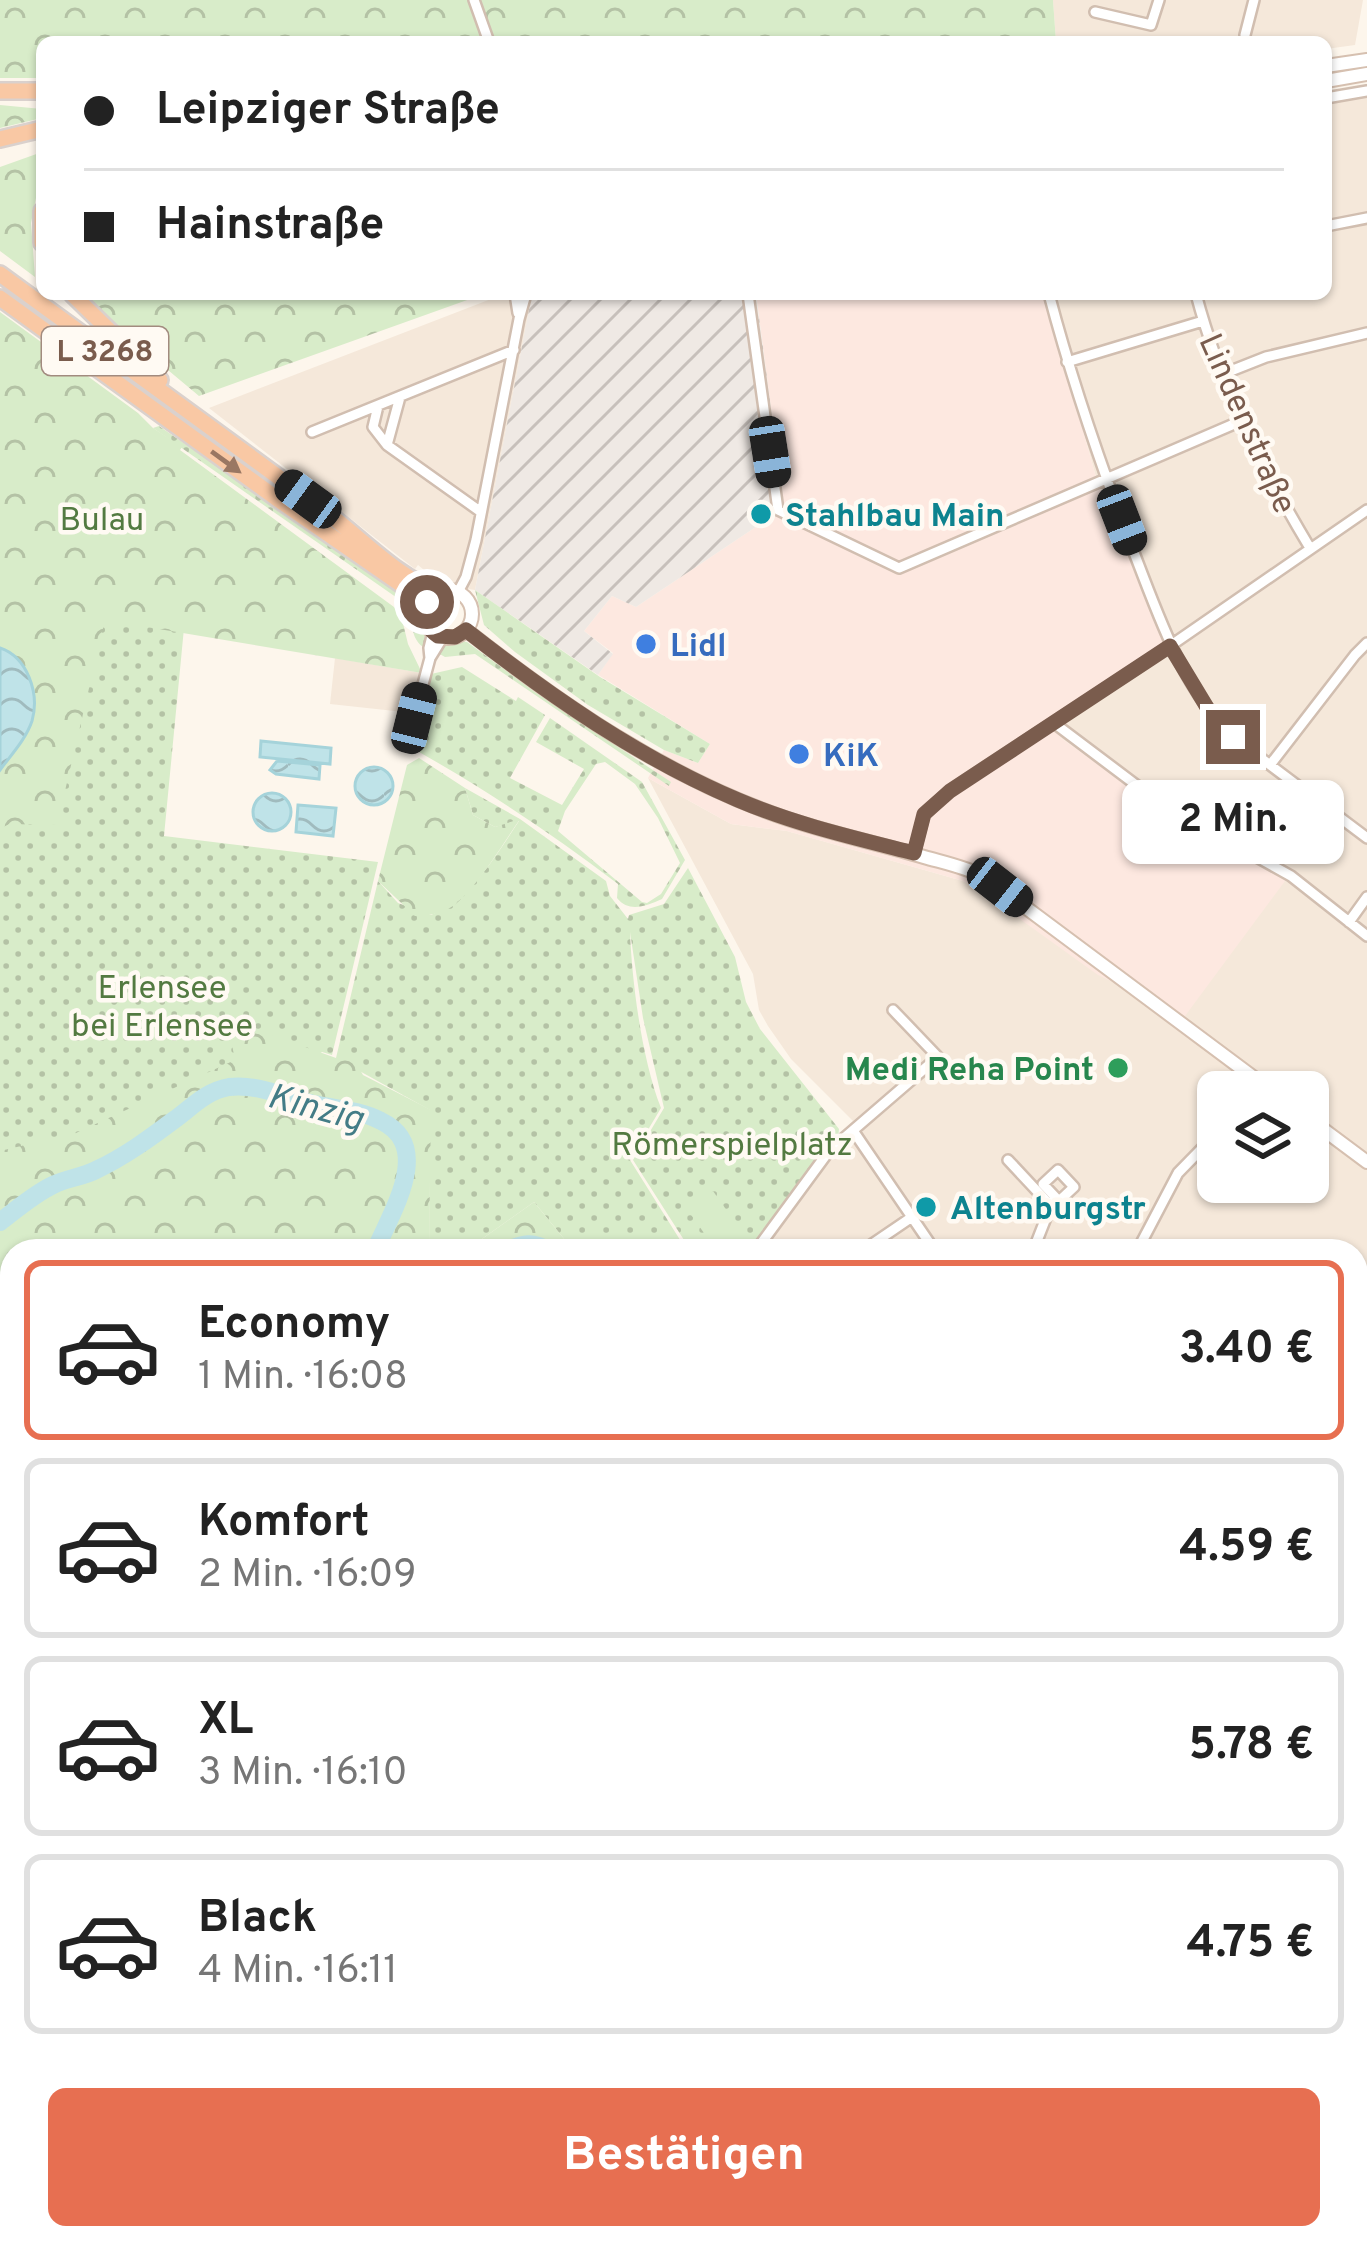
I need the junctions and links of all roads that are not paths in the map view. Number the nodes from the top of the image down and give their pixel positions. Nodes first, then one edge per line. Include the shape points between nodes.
1 (474, 0) edge
2 (1160, 0) edge
3 (1254, 0) edge
4 (1095, 12) dead end
5 (1245, 35) dead end
6 (487, 36) edge
7 (1367, 60) edge
8 (1332, 65) edge
9 (1367, 74) edge
10 (1332, 80) edge
11 (0, 91) edge
12 (36, 91) edge
13 (1367, 91) edge
14 (1332, 97) edge
15 (36, 131) edge
16 (0, 140) edge
17 (1367, 218) edge
18 (1332, 225) edge
19 (0, 274) edge
20 (0, 298) edge
21 (78, 300) edge
22 (515, 300) edge
23 (524, 300) edge
24 (749, 300) edge
25 (1051, 300) edge
26 (1198, 300) edge
27 (519, 319) junction
28 (1203, 321) junction
29 (1367, 333) edge
30 (514, 350) junction
31 (1067, 362) junction
32 (1223, 374) junction
33 (400, 397) junction
34 (378, 406) junction
35 (1241, 421) junction
36 (210, 428) junction
37 (312, 432) dead end
38 (387, 446) junction
39 (1106, 478) junction
40 (1367, 510) edge
41 (481, 512) junction
42 (1310, 548) junction
43 (439, 592) junction
44 (458, 592) junction
45 (424, 609) junction
46 (466, 630) junction
47 (438, 635) junction
48 (1367, 643) edge
49 (1170, 646) junction
50 (414, 718) dead end
51 (1054, 723) junction
52 (1270, 766) junction
53 (1367, 838) edge
54 (914, 853) junction
55 (1367, 897) edge
56 (1349, 922) junction
57 (1367, 936) edge
58 (893, 1010) dead end
59 (1234, 1071) edge
60 (854, 1132) junction
61 (1329, 1134) edge
62 (1197, 1154) edge
63 (1008, 1160) dead end
64 (1367, 1162) edge
65 (912, 1217) junction
66 (764, 1239) edge
67 (880, 1239) edge
68 (927, 1239) edge
69 (1038, 1239) edge
70 (1143, 1239) edge

1 - 6 street
2 - 4 street via 1151,25
3 - 5 street
7 - 8 main road
9 - 10 main road
11 - 12 highway
13 - 14 street
15 - 16 highway
17 - 18 street
19 - 36 highway, L 3268
20 -> 45 highway, L 3268 via 402,585
21 - 36 highway
22 - 27 street
23 - 27 street
24 - 39 street via 778,510 899,568
25 - 31 street
26 - 28 street, Lindenstraße
27 - 30 street
28 - 31 street
28 - 32 street, Lindenstraße
29 - 32 street
30 - 33 street
30 - 41 street
31 - 39 street
32 - 35 street, Lindenstraße
33 - 34 street
33 - 38 street
34 - 37 street
34 - 38 street via 373,427
35 - 39 street
35 - 42 street, Lindenstraße
36 - 43 highway, L 3268
38 - 41 street
39 - 49 street
40 - 42 street
41 - 44 street
42 - 49 street
43 - 44 main road
43 - 45 main road
44 - 46 main road via 471,607
45 - 47 main road, L 3268
46 - 47 main road
46 - 54 main road via 601,728 706,785 799,823
47 - 50 street
48 - 52 street
49 - 51 street
49 - 52 street via 1219,723
51 - 54 street via 924,814
51 - 56 street via 1160,803 1291,876
52 - 53 street
54 - 59 main road via 985,877
55 - 56 street
56 - 57 street
58 - 60 street via 938,1057
60 - 65 street
60 - 66 street via 829,1151
61 - 64 main road
62 - 70 street
63 - 69 street via 1053,1201
65 - 67 street
65 - 68 street

